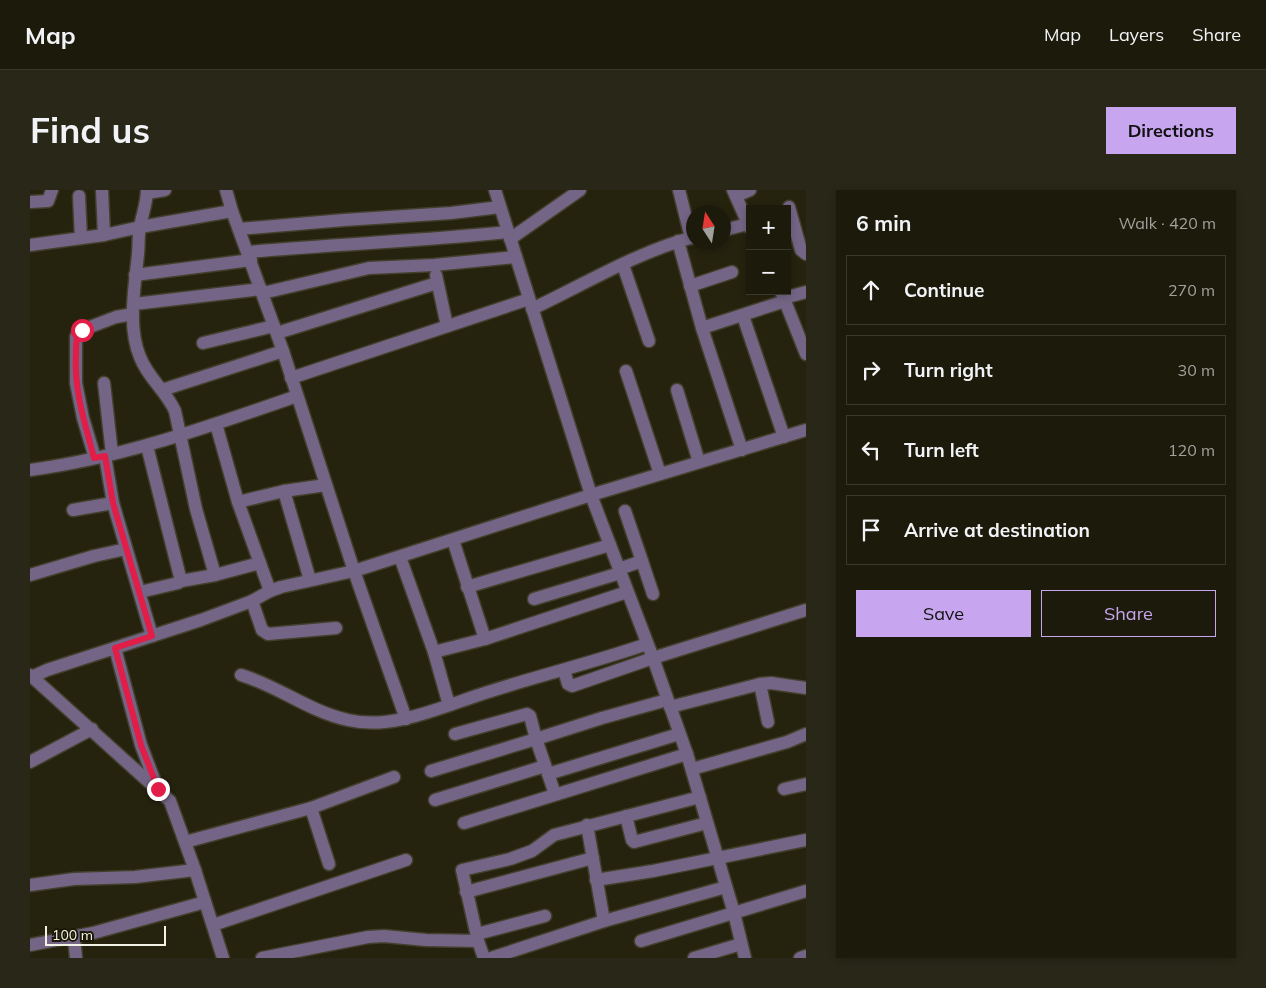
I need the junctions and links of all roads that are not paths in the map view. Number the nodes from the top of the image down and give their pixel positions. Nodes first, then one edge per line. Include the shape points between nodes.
1 (52, 190) edge
2 (102, 190) edge
3 (165, 190) edge
4 (226, 190) edge
5 (495, 190) edge
6 (580, 190) edge
7 (679, 190) edge
8 (750, 190) edge
9 (147, 191) edge
10 (735, 193) edge
11 (79, 196) dead end
12 (30, 202) edge
13 (500, 207) junction
14 (232, 211) junction
15 (791, 214) edge
16 (746, 219) edge
17 (746, 226) edge
18 (140, 227) junction
19 (686, 228) edge
20 (239, 229) junction
21 (731, 229) edge
22 (104, 235) junction
23 (509, 235) junction
24 (81, 238) junction
25 (686, 240) edge
26 (30, 245) edge
27 (688, 250) edge
28 (806, 254) edge
29 (249, 256) junction
30 (516, 257) junction
31 (434, 265) junction
32 (623, 265) junction
33 (732, 272) dead end
34 (136, 275) junction
35 (437, 283) junction
36 (690, 286) junction
37 (262, 291) junction
38 (806, 292) edge
39 (783, 297) edge
40 (531, 304) junction
41 (134, 309) junction
42 (743, 316) junction
43 (447, 326) junction
44 (702, 328) junction
45 (275, 330) junction
46 (649, 341) dead end
47 (203, 343) dead end
48 (283, 351) junction
49 (806, 354) edge
50 (626, 371) dead end
51 (291, 378) junction
52 (104, 383) dead end
53 (162, 390) junction
54 (677, 390) dead end
55 (296, 396) junction
56 (216, 424) junction
57 (806, 430) edge
58 (179, 436) junction
59 (784, 436) junction
60 (147, 446) junction
61 (742, 450) junction
62 (104, 456) junction
63 (699, 462) junction
64 (30, 470) edge
65 (660, 474) junction
66 (326, 485) junction
67 (284, 491) junction
68 (592, 495) junction
69 (238, 502) junction
70 (113, 503) junction
71 (73, 510) dead end
72 (625, 511) dead end
73 (453, 540) junction
74 (610, 545) junction
75 (126, 549) junction
76 (400, 557) junction
77 (642, 561) junction
78 (260, 563) junction
79 (354, 571) junction
80 (620, 571) junction
81 (30, 575) edge
82 (215, 576) junction
83 (310, 580) junction
84 (181, 581) junction
85 (467, 587) junction
86 (270, 591) junction
87 (140, 592) junction
88 (627, 592) junction
89 (653, 594) dead end
90 (534, 599) dead end
91 (252, 601) junction
92 (806, 610) edge
93 (336, 628) dead end
94 (152, 636) junction
95 (485, 638) junction
96 (647, 644) junction
97 (115, 648) junction
98 (434, 652) junction
99 (653, 658) junction
100 (564, 670) junction
101 (241, 674) dead end
102 (31, 676) edge
103 (760, 684) junction
104 (806, 688) edge
105 (669, 704) junction
106 (449, 705) junction
107 (406, 719) junction
108 (768, 722) dead end
109 (92, 729) junction
110 (455, 734) dead end
111 (679, 734) junction
112 (806, 734) edge
113 (536, 739) junction
114 (687, 754) junction
115 (30, 762) edge
116 (692, 769) junction
117 (547, 770) junction
118 (431, 771) dead end
119 (394, 777) dead end
120 (806, 784) edge
121 (158, 789) junction
122 (784, 789) dead end
123 (555, 794) junction
124 (700, 797) junction
125 (435, 800) dead end
126 (311, 808) junction
127 (626, 816) junction
128 (464, 823) dead end
129 (707, 823) junction
130 (587, 826) junction
131 (806, 840) edge
132 (185, 842) junction
133 (593, 858) junction
134 (717, 858) junction
135 (406, 860) dead end
136 (329, 864) dead end
137 (195, 870) junction
138 (596, 880) junction
139 (30, 885) edge
140 (726, 886) junction
141 (806, 891) edge
142 (466, 892) junction
143 (205, 902) junction
144 (734, 913) junction
145 (546, 916) dead end
146 (604, 921) junction
147 (213, 925) junction
148 (74, 937) junction
149 (477, 937) junction
150 (641, 941) dead end
151 (741, 944) junction
152 (30, 945) edge
153 (806, 956) edge
154 (76, 958) edge
155 (223, 958) edge
156 (262, 958) edge
157 (484, 958) edge
158 (491, 958) edge
159 (694, 958) edge
160 (745, 958) edge
161 (800, 958) edge

1 - 12 street via 48,201
2 - 22 street
3 - 9 street
4 - 14 street
5 - 13 street
6 - 23 street
7 - 19 street
8 - 10 street
9 - 18 street
10 - 16 street
11 - 24 street
13 - 20 street
13 - 23 street
14 - 18 street
14 - 20 street
15 - 28 street via 801,250
17 - 21 street
18 - 22 street
18 - 34 street
20 - 29 street
22 - 24 street
23 - 29 street via 306,247
23 - 30 street
24 - 26 street
25 - 32 street
27 - 36 street
29 - 34 street
29 - 37 street
30 - 31 street
30 - 40 street
31 - 35 street
31 - 37 street via 369,268
32 - 40 street
32 - 46 street
33 - 36 street
34 - 41 street
35 - 43 street
35 - 45 street
36 - 44 street
37 - 41 street
37 - 45 street
38 - 39 street
39 - 42 street
39 - 49 street
40 - 43 street
40 - 68 street
41 - 53 street via 134,336 139,356 146,371
41 - 62 street via 82,330 76,338 78,398
42 - 44 street
42 - 59 street
43 - 51 street
44 - 61 street
45 - 47 street
45 - 48 street
48 - 51 street
48 - 53 street
50 - 65 street
51 - 55 street
52 - 62 street
53 - 58 street via 175,411
54 - 63 street
55 - 56 street
55 - 66 street
56 - 58 street
56 - 69 street
57 - 59 street
58 - 60 street
58 - 82 street
59 - 61 street
60 - 62 street
60 - 84 street
61 - 63 street
62 - 64 street
62 - 70 street
63 - 65 street
65 - 68 street
66 - 67 street
66 - 79 street
67 - 69 street
67 - 83 street
68 - 73 street
68 - 74 street
69 - 78 street
70 - 71 street
70 - 75 street
72 - 77 street
73 - 76 street
73 - 85 street
74 - 80 street
74 - 85 street
75 - 81 street
75 - 87 street
76 - 79 street
76 - 98 street
77 - 80 street
77 - 89 street
78 - 82 street
78 - 86 street
79 - 83 street
79 - 107 street
80 - 88 street
80 - 90 street
82 - 84 street
83 - 86 street
84 - 87 street
85 - 95 street
86 - 91 street
87 - 94 street
88 - 95 street
88 - 96 street
91 - 93 street via 262,630 268,634
91 - 94 street
92 - 99 street
94 - 97 street
95 - 98 street
96 - 99 street
96 - 100 street
97 - 102 street
97 - 121 street via 139,739
98 - 106 street
99 - 100 street via 572,686 568,684
99 - 105 street
100 - 106 street
101 - 107 street via 303,704 349,721
102 - 109 street
103 - 104 street
103 - 105 street
103 - 108 street
105 - 111 street
105 - 113 street via 602,718
106 - 107 street
109 - 115 street
109 - 121 street
110 - 113 street via 526,714 530,716
111 - 114 street
111 - 117 street
112 - 116 street
113 - 117 street
113 - 118 street
114 - 116 street
114 - 123 street
116 - 124 street
117 - 123 street
117 - 125 street
119 - 126 street
120 - 122 street
121 - 132 street via 170,801
123 - 128 street
124 - 127 street
124 - 129 street
126 - 132 street
126 - 136 street
127 - 129 street via 634,842
127 - 130 street
129 - 134 street
130 - 133 street
130 - 142 street via 554,835 532,851 510,859 462,870
131 - 134 street
132 - 137 street
133 - 138 street
133 - 142 street
134 - 138 street
134 - 140 street
135 - 147 street
137 - 139 street
137 - 143 street
138 - 146 street
140 - 144 street
140 - 146 street
141 - 144 street
142 - 149 street
143 - 147 street
143 - 148 street
144 - 150 street
144 - 151 street
145 - 149 street
146 - 158 street
147 - 155 street
148 - 152 street
148 - 154 street
149 - 156 street via 426,940 368,937
149 - 157 street
151 - 159 street
151 - 160 street
153 - 161 street

